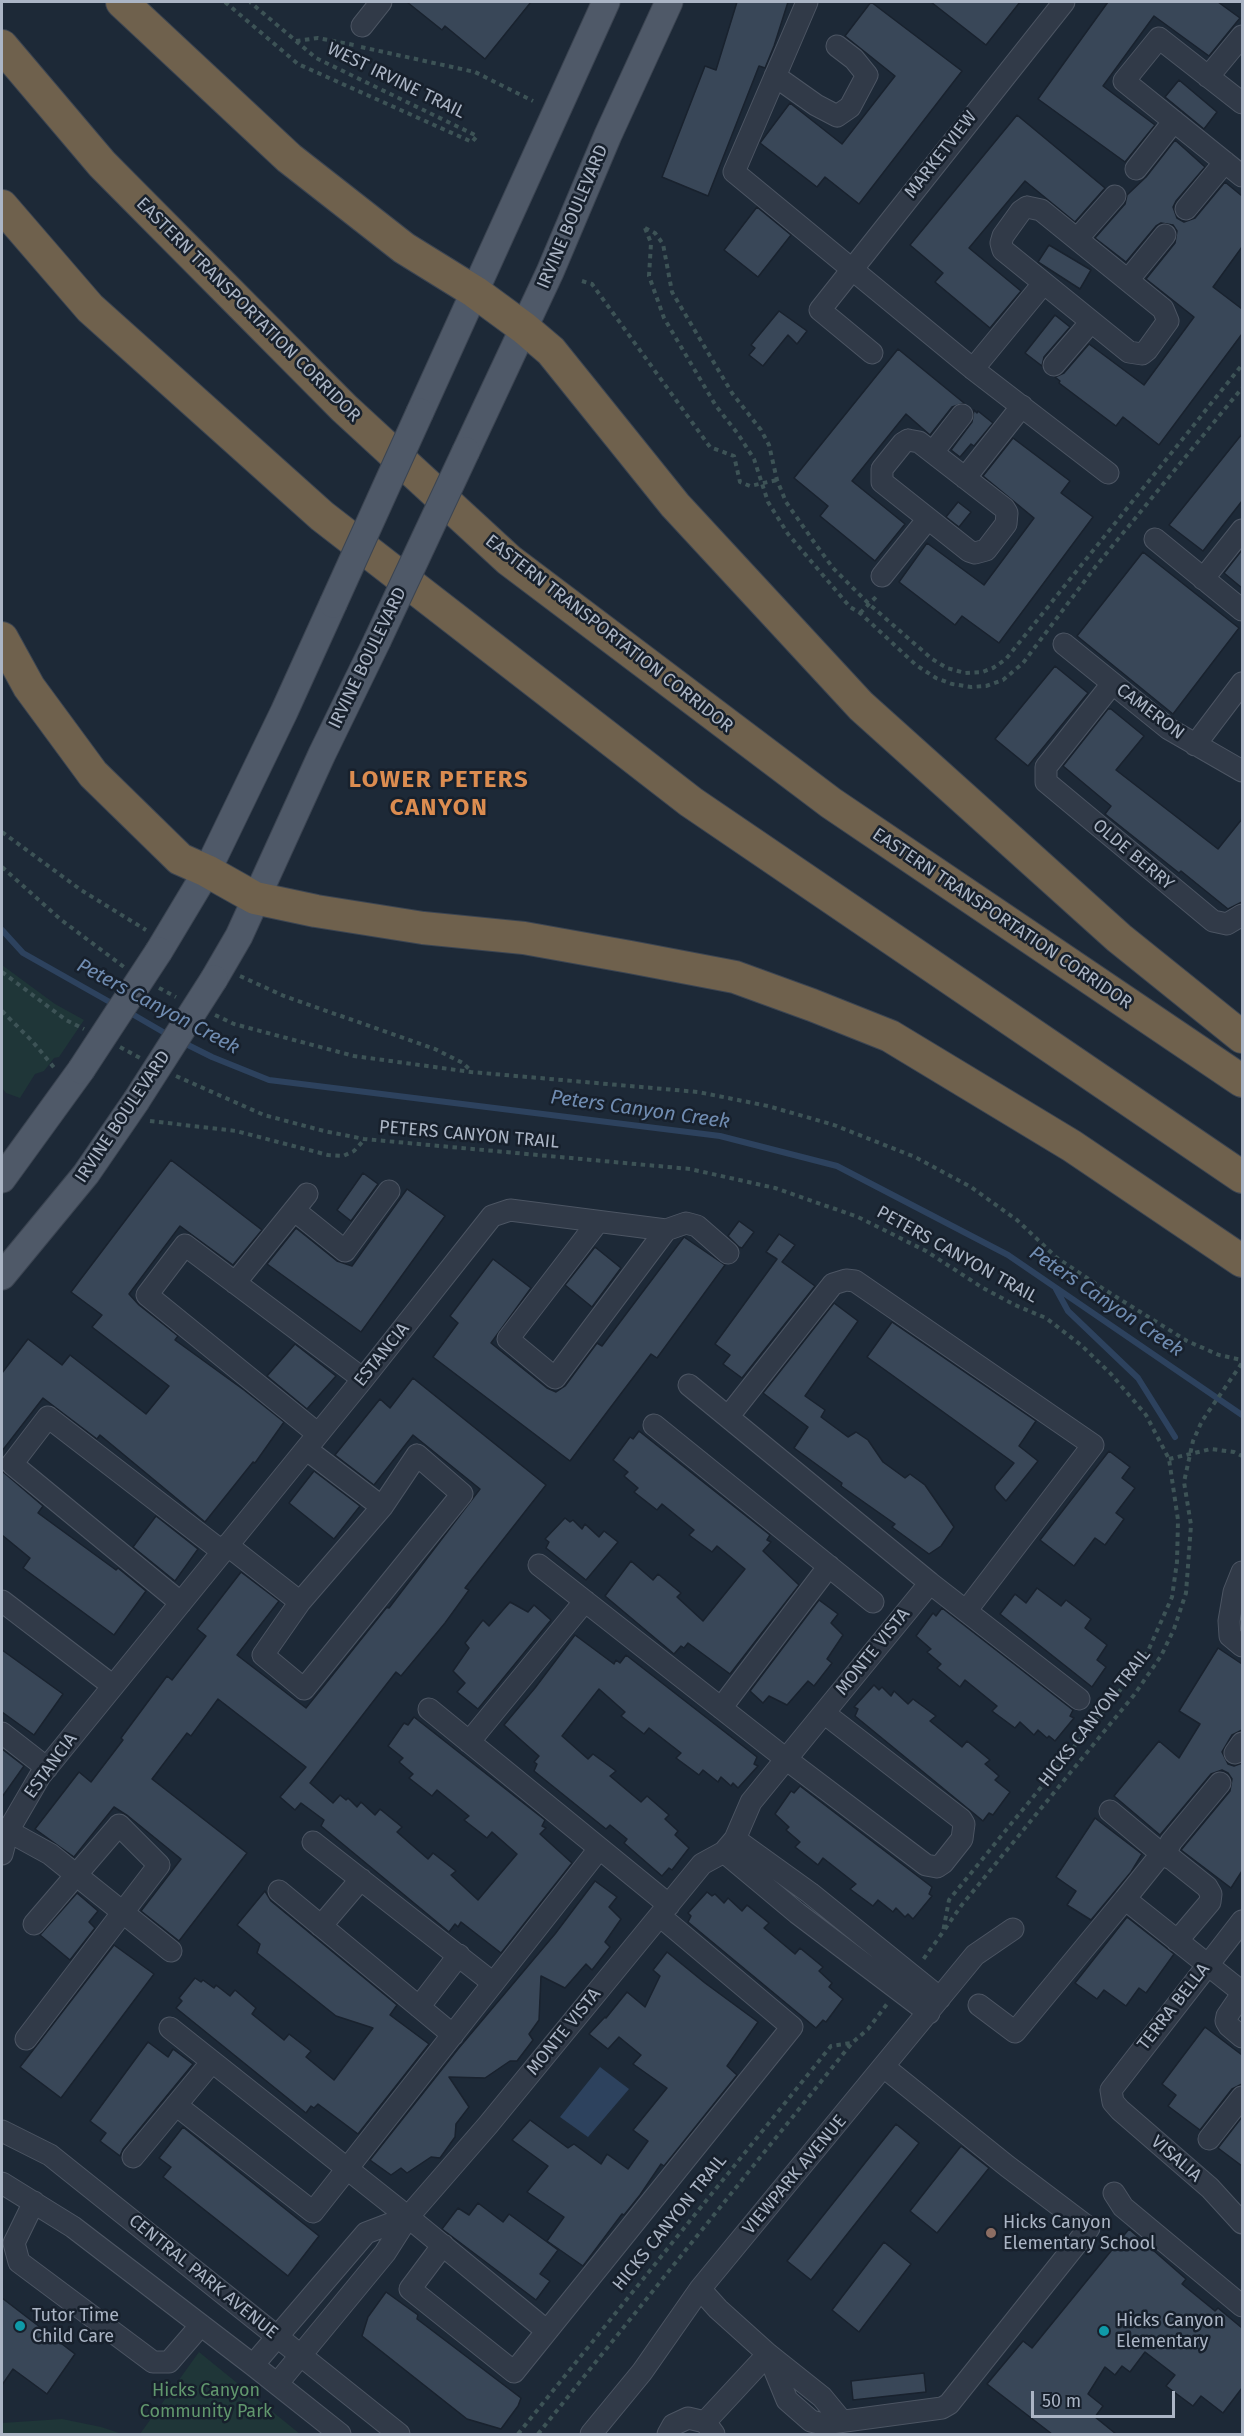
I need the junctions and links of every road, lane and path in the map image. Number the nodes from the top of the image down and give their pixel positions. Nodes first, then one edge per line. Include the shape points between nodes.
1 (122, 2) edge
2 (225, 2) edge
3 (250, 2) edge
4 (381, 2) edge
5 (606, 2) edge
6 (669, 2) edge
7 (807, 2) edge
8 (1064, 2) edge
9 (362, 26) dead end
10 (1242, 36) edge
11 (296, 41) junction
12 (2, 46) edge
13 (837, 46) dead end
14 (775, 76) junction
15 (1208, 77) junction
16 (533, 101) dead end
17 (1242, 103) edge
18 (1174, 121) junction
19 (1225, 162) junction
20 (1136, 169) dead end
21 (1242, 176) edge
22 (1115, 196) dead end
23 (2, 206) edge
24 (1186, 209) dead end
25 (1166, 235) dead end
26 (1077, 239) junction
27 (852, 269) junction
28 (1128, 280) junction
29 (582, 281) dead end
30 (1043, 284) junction
31 (475, 292) junction
32 (1090, 323) junction
33 (524, 328) junction
34 (872, 353) dead end
35 (1054, 366) dead end
36 (973, 369) junction
37 (1022, 406) junction
38 (962, 415) dead end
39 (933, 452) junction
40 (1108, 473) dead end
41 (965, 478) junction
42 (777, 480) dead end
43 (927, 519) junction
44 (1242, 530) edge
45 (1155, 539) dead end
46 (1203, 579) junction
47 (880, 585) joint
48 (1242, 610) edge
49 (860, 613) dead end
50 (2, 638) edge
51 (1064, 644) dead end
52 (1242, 683) edge
53 (1112, 684) junction
54 (1196, 745) junction
55 (1242, 771) edge
56 (2, 833) edge
57 (2, 867) edge
58 (207, 871) junction
59 (255, 898) junction
60 (1235, 919) edge
61 (162, 946) junction
62 (2, 972) edge
63 (133, 972) dead end
64 (217, 973) junction
65 (151, 983) dead end
66 (178, 998) dead end
67 (2, 1011) edge
68 (206, 1011) dead end
69 (86, 1030) dead end
70 (1242, 1037) edge
71 (116, 1045) dead end
72 (146, 1061) dead end
73 (166, 1071) dead end
74 (471, 1072) junction
75 (77, 1075) junction
76 (1242, 1081) edge
77 (133, 1107) junction
78 (364, 1139) junction
79 (1242, 1177) edge
80 (2, 1179) edge
81 (389, 1191) dead end
82 (308, 1194) dead end
83 (294, 1210) junction
84 (597, 1222) junction
85 (666, 1230) junction
86 (728, 1253) dead end
87 (1242, 1260) edge
88 (2, 1276) edge
89 (235, 1283) junction
90 (1242, 1361) edge
91 (363, 1379) junction
92 (689, 1385) dead end
93 (728, 1417) junction
94 (654, 1425) dead end
95 (312, 1442) junction
96 (1190, 1452) junction
97 (1242, 1456) edge
98 (382, 1507) junction
99 (225, 1549) junction
100 (539, 1564) dead end
101 (829, 1566) junction
102 (1242, 1572) edge
103 (930, 1582) junction
104 (2, 1600) edge
105 (585, 1601) junction
106 (300, 1602) junction
107 (873, 1602) dead end
108 (181, 1603) junction
109 (966, 1611) junction
110 (1242, 1646) edge
111 (113, 1686) junction
112 (1079, 1699) dead end
113 (721, 1708) junction
114 (429, 1709) dead end
115 (824, 1713) junction
116 (2, 1732) edge
117 (469, 1742) junction
118 (786, 1759) junction
119 (47, 1768) junction
120 (1220, 1783) dead end
121 (1110, 1811) dead end
122 (7, 1824) edge
123 (313, 1842) dead end
124 (730, 1846) junction
125 (599, 1849) junction
126 (2, 1854) edge
127 (1164, 1856) junction
128 (76, 1874) junction
129 (361, 1879) junction
130 (279, 1891) dead end
131 (1125, 1899) junction
132 (664, 1911) junction
133 (122, 1912) junction
134 (1242, 1921) edge
135 (34, 1924) dead end
136 (321, 1926) junction
137 (1013, 1929) dead end
138 (943, 1932) dead end
139 (1177, 1941) junction
140 (171, 1951) dead end
141 (459, 1955) junction
142 (1207, 1965) junction
143 (493, 1983) junction
144 (1242, 1993) edge
145 (935, 2005) junction
146 (979, 2005) dead end
147 (419, 2007) junction
148 (170, 2028) dead end
149 (453, 2034) junction
150 (1242, 2037) edge
151 (26, 2039) dead end
152 (852, 2043) dead end
153 (211, 2063) junction
154 (884, 2067) junction
155 (1111, 2095) joint
156 (1242, 2097) edge
157 (176, 2105) junction
158 (2, 2131) edge
159 (1209, 2139) dead end
160 (133, 2157) dead end
161 (347, 2168) junction
162 (2, 2183) edge
163 (1114, 2193) dead end
164 (34, 2202) junction
165 (408, 2217) junction
166 (1242, 2223) edge
167 (443, 2245) junction
168 (700, 2289) junction
169 (1242, 2306) edge
170 (201, 2325) junction
171 (547, 2331) junction
172 (278, 2337) junction
173 (768, 2354) junction
174 (300, 2356) junction
175 (253, 2365) junction
176 (277, 2384) junction
177 (710, 2428) edge
178 (340, 2434) edge
179 (399, 2434) edge
180 (518, 2434) edge
181 (591, 2434) edge
182 (668, 2434) edge

1 - 31 highway via 289,158 404,248
2 - 11 path, WEST IRVINE TRAIL via 298,64 472,142 477,136 316,58
3 - 11 path, WEST IRVINE TRAIL
4 - 9 street
5 - 31 main road
6 - 33 main road, IRVINE BOULEVARD
7 - 14 street
8 - 27 street, MARKETVIEW
10 - 15 street
11 - 16 path via 318,38 475,72
12 - 76 highway, EASTERN TRANSPORTATION CORRIDOR via 102,164 344,408 509,560 831,803
13 - 14 street via 867,75 849,107 837,116
14 - 27 street via 734,172
15 - 17 street
15 - 18 street via 1159,38 1124,81
18 - 19 street
18 - 20 street
19 - 21 street
19 - 24 street
22 - 26 street
23 - 79 highway via 90,308 322,516 691,802
25 - 28 street
26 - 28 street
26 - 30 street via 1035,208 1021,211 1003,236 1003,250
27 - 34 street, MARKETVIEW via 820,310
27 - 36 street
28 - 32 street via 1167,315 1166,326 1147,350 1142,354 1129,352
29 - 42 path via 592,284 710,447 734,456 740,482 750,486
30 - 32 street
30 - 36 street
31 - 33 highway
31 - 58 main road, bridge
32 - 35 street
33 - 59 main road, IRVINE BOULEVARD, bridge
33 - 70 highway via 550,351 675,505 861,706 1119,938
36 - 37 street
37 - 40 street
37 - 41 street
38 - 39 street
39 - 41 street
39 - 43 street via 908,440 882,469 881,476 886,486
41 - 43 street via 1007,513 1006,524 986,550 969,551
43 - 47 street
44 - 46 street
45 - 46 street
46 - 48 street
47 - 49 path
50 - 58 highway via 29,687 93,774 171,852
51 - 53 street, CAMERON
52 - 54 street
53 - 54 street, CAMERON
53 - 60 street, OLDE BERRY via 1046,766 1044,777 1213,921
54 - 55 street, CAMERON
56 - 61 path
57 - 63 path via 60,920
58 - 59 highway
58 - 61 main road
59 - 64 main road, IRVINE BOULEVARD
59 - 87 highway via 412,926 524,938 735,977 812,1005 900,1042 1072,1146
61 - 75 main road, bridge
62 - 69 path via 66,1020
64 - 74 path via 435,1049
64 - 77 main road, IRVINE BOULEVARD, bridge
65 - 66 path
67 - 75 path via 57,1070
68 - 74 path via 234,1024 354,1056
71 - 72 path
73 - 78 path, PETERS CANYON TRAIL via 264,1115
74 - 90 path via 698,1092 834,1125 915,1157 971,1187 1017,1220 1057,1258 1102,1288 1187,1341
75 - 80 main road
77 - 78 path, PETERS CANYON TRAIL via 143,1120 236,1131 328,1155 343,1156 354,1151
77 - 88 main road, IRVINE BOULEVARD via 86,1174
78 - 96 path, PETERS CANYON TRAIL via 690,1169 775,1188 858,1217 926,1251 1015,1305 1046,1318 1112,1374 1146,1415 1169,1459
81 - 83 street via 345,1251
82 - 83 street
83 - 89 street
84 - 85 street, ESTANCIA
84 - 85 street via 508,1339 555,1378
84 - 91 street, ESTANCIA via 510,1210 492,1216
85 - 86 street, ESTANCIA via 686,1222 697,1226
89 - 91 street
89 - 95 street via 185,1245 147,1294
90 - 96 path via 1202,1421
91 - 95 street, ESTANCIA
92 - 93 street
93 - 103 street
93 - 109 street via 833,1284 846,1280 855,1281 1093,1445
94 - 101 street
95 - 98 street
95 - 99 street, ESTANCIA
96 - 97 path, PETERS CANYON TRAIL via 1211,1449
96 - 138 path, HICKS CANYON TRAIL via 1184,1482 1191,1525 1186,1593 1161,1656 1128,1703
98 - 106 street
98 - 106 street via 417,1455 462,1494 304,1689 263,1655
99 - 106 street
99 - 108 street, ESTANCIA
99 - 108 street via 48,1417 12,1464
100 - 105 street
101 - 107 street
101 - 113 street
102 - 110 street via 1229,1621 1230,1636
103 - 109 street
103 - 115 street, MONTE VISTA
104 - 111 street
105 - 113 street
105 - 117 street
108 - 111 street, ESTANCIA
109 - 112 street
111 - 119 street, ESTANCIA
113 - 118 street
114 - 117 street
115 - 118 street, MONTE VISTA
115 - 118 street via 961,1819 962,1839 943,1863 926,1865
116 - 119 street
117 - 125 street
118 - 124 street, MONTE VISTA via 752,1802
119 - 122 street, ESTANCIA
120 - 127 street
121 - 127 street
122 - 126 street, ESTANCIA
122 - 128 street
123 - 129 street
124 - 132 street, MONTE VISTA via 702,1864
124 - 145 street via 810,1893
125 - 132 street
125 - 143 street
127 - 131 street via 1158,1858
127 - 139 street via 1211,1894 1210,1902
128 - 133 street
128 - 133 street via 119,1826 159,1865
128 - 135 street
129 - 136 street
129 - 141 street
130 - 136 street
131 - 139 street
131 - 146 street via 1015,2032
132 - 165 street, MONTE VISTA
132 - 171 street via 792,2027
133 - 140 street
133 - 151 street
134 - 142 street, TERRA BELLA
136 - 147 street
137 - 145 street, VIEWPARK AVENUE via 975,1955
139 - 142 street
141 - 143 street
141 - 147 street
142 - 144 street
142 - 155 street, TERRA BELLA via 1112,2086
143 - 149 street
144 - 150 street via 1226,2021
145 - 154 street, VIEWPARK AVENUE
147 - 149 street
148 - 153 street
149 - 161 street
152 - 180 path, HICKS CANYON TRAIL via 831,2046
153 - 157 street
153 - 161 street
154 - 168 street, VIEWPARK AVENUE
154 - 173 street via 1089,2228 942,2408 823,2424 811,2421 787,2400
155 - 166 street, VISALIA via 1120,2110 1210,2188
156 - 159 street
157 - 160 street
157 - 161 street via 313,2212
158 - 172 street, CENTRAL PARK AVENUE via 50,2155
161 - 165 street
162 - 164 street, CENTRAL PARK AVENUE
163 - 169 street via 1124,2207
164 - 170 street, CENTRAL PARK AVENUE via 74,2227
164 - 170 street via 14,2243 19,2262 124,2340 153,2361 169,2362
165 - 167 street
165 - 172 street, MONTE VISTA via 366,2233
165 - 174 street, MONTE VISTA via 385,2253
167 - 171 street
167 - 171 street via 410,2289 514,2372
168 - 173 street
168 - 181 street, VIEWPARK AVENUE via 642,2372
170 - 175 street, CENTRAL PARK AVENUE
172 - 174 street, CENTRAL PARK AVENUE
172 - 175 street, MONTE VISTA
173 - 177 street
174 - 176 street, MONTE VISTA
174 - 179 street, CENTRAL PARK AVENUE
175 - 176 street, CENTRAL PARK AVENUE
176 - 178 street, CENTRAL PARK AVENUE
177 - 182 street via 697,2418 680,2420

